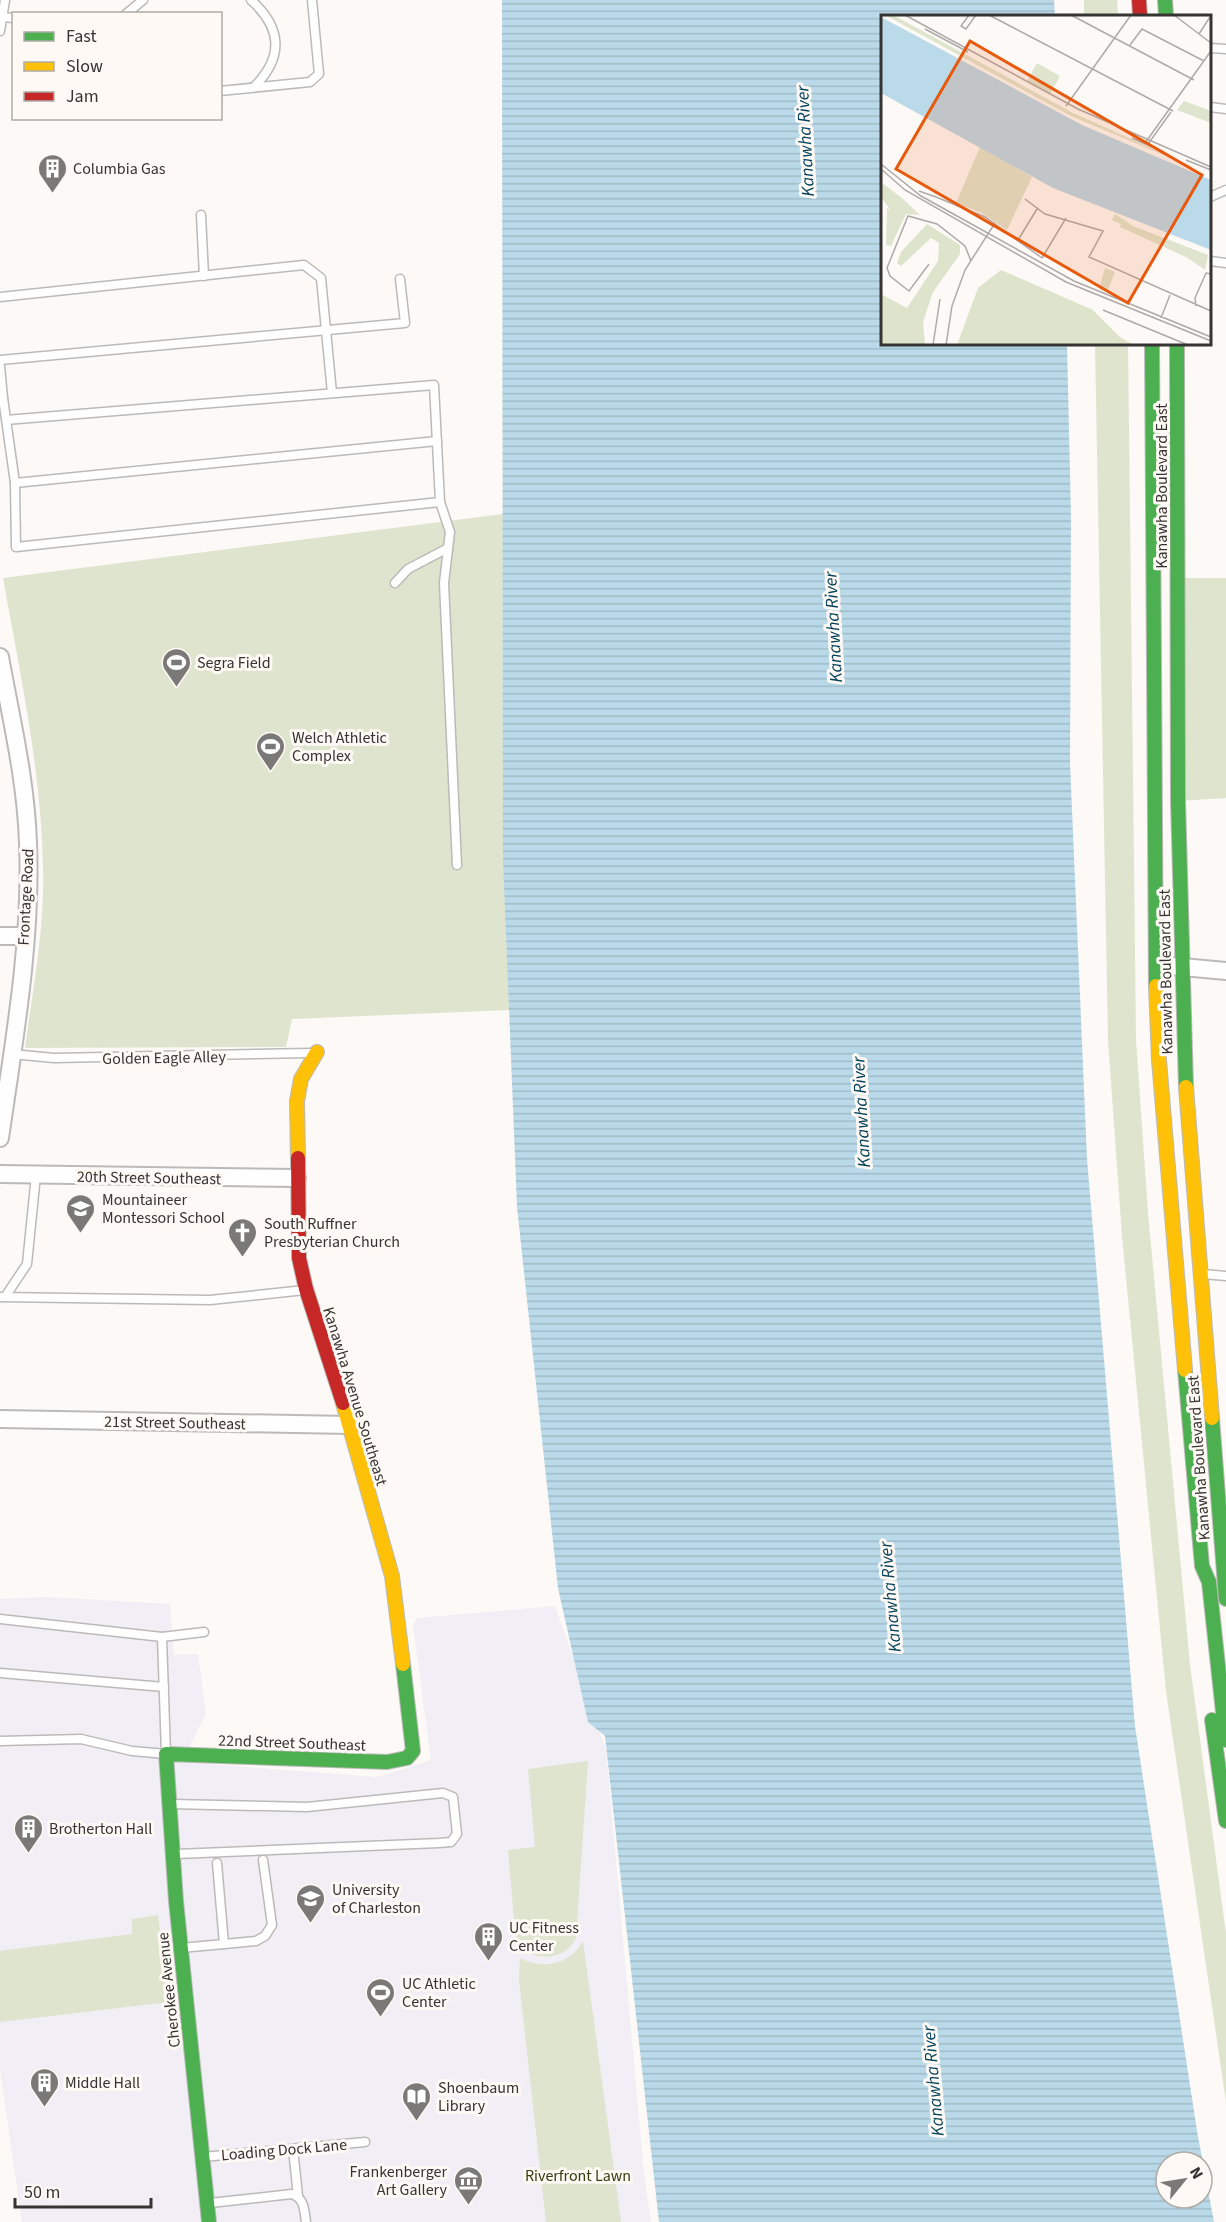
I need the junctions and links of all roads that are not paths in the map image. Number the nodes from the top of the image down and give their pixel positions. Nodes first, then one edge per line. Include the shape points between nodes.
1 (5, 0) edge
2 (143, 0) edge
3 (251, 0) edge
4 (312, 0) edge
5 (1139, 0) edge
6 (1165, 0) edge
7 (128, 12) edge
8 (1140, 15) edge
9 (1166, 15) edge
10 (2, 16) junction
11 (12, 18) edge
12 (0, 30) edge
13 (1211, 48) edge
14 (1226, 49) edge
15 (254, 87) junction
16 (222, 91) edge
17 (1211, 102) edge
18 (1226, 104) edge
19 (1211, 107) edge
20 (1226, 109) edge
21 (1226, 190) edge
22 (1211, 196) edge
23 (201, 215) dead end
24 (1211, 261) edge
25 (1226, 263) edge
26 (204, 276) junction
27 (400, 279) dead end
28 (0, 297) edge
29 (326, 330) junction
30 (1152, 345) edge
31 (1177, 345) edge
32 (0, 360) edge
33 (0, 366) edge
34 (332, 393) junction
35 (1, 398) edge
36 (6, 420) junction
37 (437, 441) junction
38 (15, 483) junction
39 (440, 502) junction
40 (448, 548) junction
41 (395, 583) dead end
42 (0, 657) edge
43 (457, 865) dead end
44 (0, 936) edge
45 (25, 936) junction
46 (1156, 965) junction
47 (1181, 967) junction
48 (1226, 971) edge
49 (317, 1053) joint
50 (12, 1054) junction
51 (0, 1138) edge
52 (0, 1174) edge
53 (36, 1175) junction
54 (297, 1178) junction
55 (1200, 1273) junction
56 (1226, 1276) edge
57 (306, 1290) junction
58 (2, 1297) edge
59 (0, 1419) edge
60 (350, 1425) junction
61 (1202, 1566) junction
62 (1226, 1599) edge
63 (0, 1619) edge
64 (204, 1632) dead end
65 (162, 1636) junction
66 (0, 1673) edge
67 (1222, 1683) edge
68 (164, 1687) junction
69 (1224, 1713) edge
70 (1226, 1740) edge
71 (0, 1741) edge
72 (413, 1751) joint
73 (166, 1754) junction
74 (169, 1804) junction
75 (1226, 1821) edge
76 (172, 1854) junction
77 (263, 1860) dead end
78 (217, 1863) dead end
79 (224, 1944) junction
80 (181, 1948) junction
81 (365, 2142) dead end
82 (293, 2149) junction
83 (203, 2157) junction
84 (298, 2196) junction
85 (207, 2203) junction
86 (209, 2222) edge
87 (306, 2222) edge

1 - 10 lane
2 - 7 lane
3 - 15 lane via 267,15 275,35 275,56 269,72
4 - 15 lane via 319,74 310,82
5 - 8 main road
6 - 9 main road
10 - 11 lane
10 - 12 lane
13 - 14 lane
15 - 16 lane
17 - 18 lane
19 - 20 lane
21 - 22 lane
23 - 26 lane
24 - 25 lane
26 - 28 lane
26 - 29 lane via 304,265 321,278
27 - 29 lane via 405,323
29 - 32 lane
29 - 34 lane
30 - 46 main road, Kanawha Boulevard East
31 - 47 main road, Kanawha Boulevard East
33 - 35 lane
34 - 36 lane
34 - 37 lane via 434,385
35 - 36 lane
36 - 38 lane
37 - 38 lane
37 - 39 lane
38 - 39 lane via 16,548
39 - 40 lane via 450,531
40 - 41 lane via 408,569
40 - 43 lane via 444,583
42 - 45 street, Frontage Road via 26,807
44 - 45 street
45 - 50 street, Frontage Road
46 - 47 street
46 - 61 main road, Kanawha Boulevard East via 1159,1060
47 - 48 street
47 - 55 main road, Kanawha Boulevard East via 1184,1065
49 - 50 lane, Golden Eagle Alley via 54,1058
49 - 54 main road, Kanawha Avenue Southeast via 300,1079
50 - 51 street, Frontage Road
52 - 53 street, 20th Street Southeast
53 - 54 street, 20th Street Southeast
53 - 58 lane via 27,1264
54 - 57 main road, Kanawha Avenue Southeast via 299,1258
55 - 56 lane
55 - 62 main road, Kanawha Boulevard East
57 - 58 lane via 210,1300
57 - 60 main road, Kanawha Avenue Southeast
59 - 60 street, 21st Street Southeast
60 - 72 main road, Kanawha Avenue Southeast via 392,1576
61 - 67 main road, Kanawha Boulevard East via 1209,1582
61 - 75 main road, Kanawha Boulevard East via 1195,1582
63 - 65 lane
64 - 65 lane
65 - 68 lane
66 - 68 lane
67 - 69 main road, Kanawha Boulevard East
68 - 73 lane
69 - 70 main road, Kanawha Boulevard East
71 - 73 lane via 81,1739
72 - 73 main road, 22nd Street Southeast via 407,1758 387,1762
73 - 74 main road, Cherokee Avenue
74 - 76 main road, Cherokee Avenue
74 - 76 lane via 307,1807 443,1793 453,1797 457,1834 451,1842 439,1844
76 - 80 main road, Cherokee Avenue
77 - 79 lane via 270,1931 256,1941
78 - 79 lane
79 - 80 lane
80 - 83 main road, Cherokee Avenue
81 - 82 lane, Loading Dock Lane
82 - 83 lane, Loading Dock Lane
82 - 84 lane
83 - 85 main road, Cherokee Avenue
84 - 85 lane
84 - 87 lane
85 - 86 main road, Cherokee Avenue

